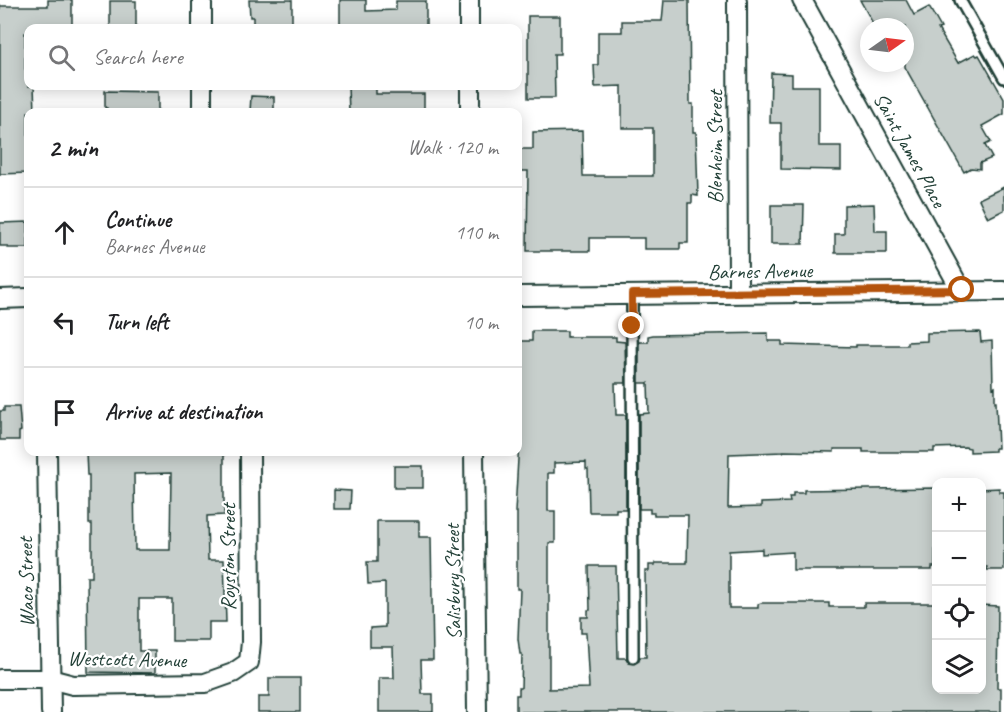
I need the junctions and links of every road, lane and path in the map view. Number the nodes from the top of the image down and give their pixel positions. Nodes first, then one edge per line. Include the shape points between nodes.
1 (202, 0) edge
2 (469, 0) edge
3 (737, 0) edge
4 (802, 0) edge
5 (960, 0) edge
6 (202, 24) edge
7 (470, 24) edge
8 (1004, 78) edge
9 (202, 90) edge
10 (470, 90) edge
11 (202, 108) edge
12 (470, 108) edge
13 (962, 290) junction
14 (1004, 291) edge
15 (632, 294) junction
16 (738, 294) junction
17 (522, 296) edge
18 (24, 298) edge
19 (0, 299) edge
20 (47, 456) edge
21 (250, 456) edge
22 (474, 456) edge
23 (633, 657) dead end
24 (249, 662) joint
25 (50, 678) junction
26 (0, 679) edge
27 (51, 712) edge
28 (477, 712) edge

1 - 6 street
2 - 7 street
3 - 16 street, Blenheim Street
4 - 13 street, Saint James Place
5 - 8 lane
9 - 11 street
10 - 12 street
13 - 14 street, Barnes Avenue
13 - 16 street, Barnes Avenue
15 - 16 street, Barnes Avenue
15 - 17 street, Barnes Avenue
15 - 23 lane
18 - 19 street
20 - 25 street, Waco Street
21 - 24 street, Royston Street
22 - 28 street, Salisbury Street
24 - 25 street, Westcott Avenue via 233,673 205,682 73,685
25 - 26 street, Westcott Avenue
25 - 27 street, Waco Street

